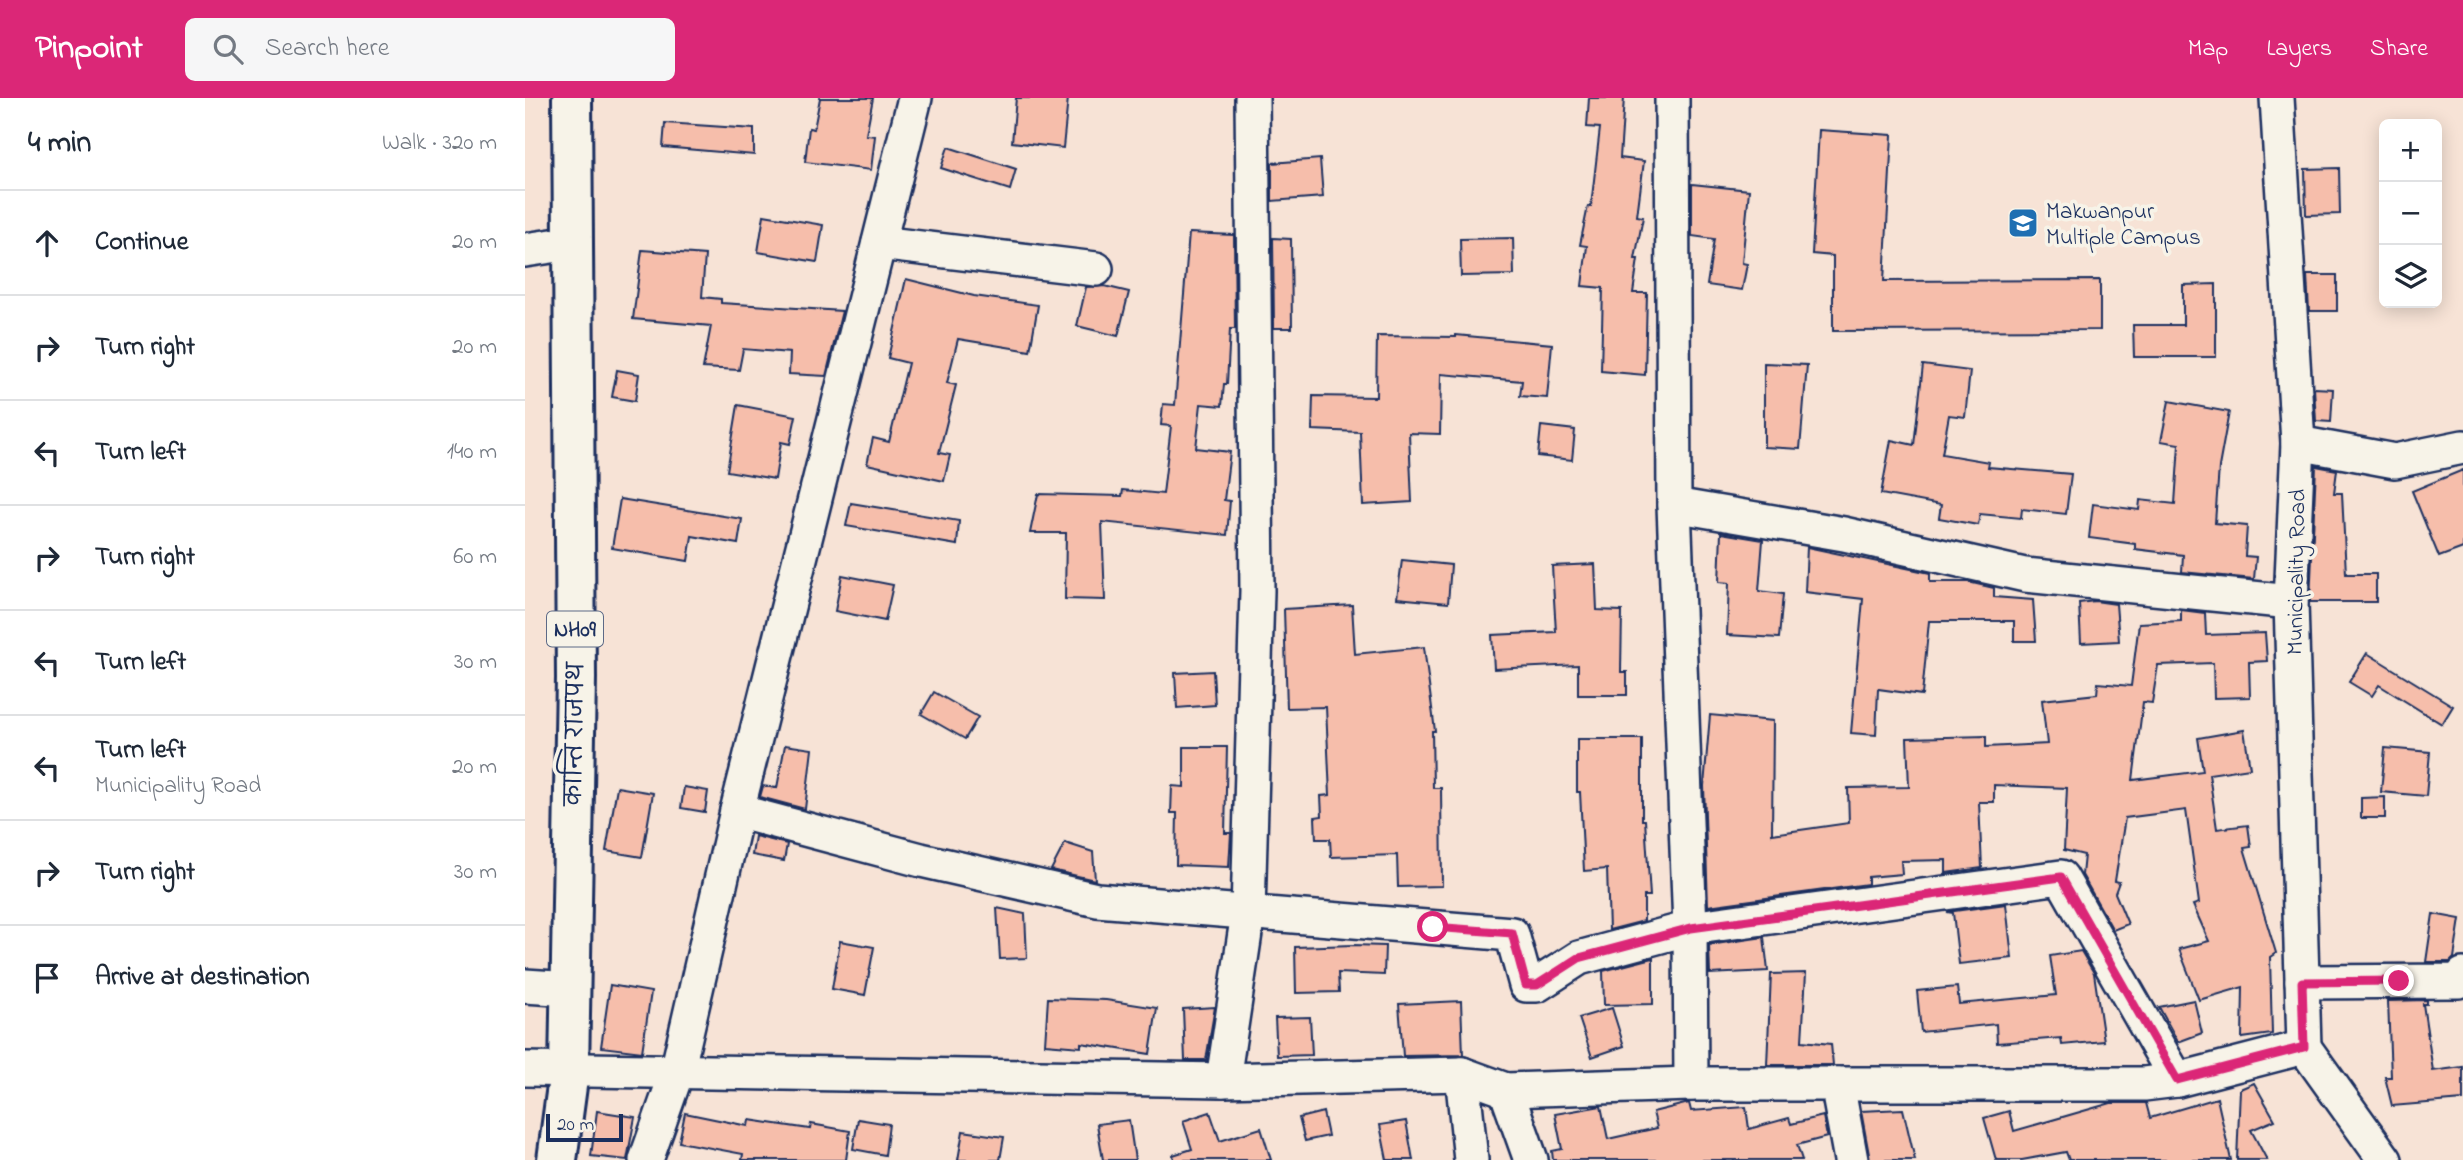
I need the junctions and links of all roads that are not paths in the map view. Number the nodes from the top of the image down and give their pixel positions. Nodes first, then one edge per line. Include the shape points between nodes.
1 (572, 98) edge
2 (915, 98) edge
3 (1252, 98) edge
4 (1672, 98) edge
5 (2277, 98) edge
6 (572, 243) junction
7 (879, 243) junction
8 (525, 250) edge
9 (1096, 269) dead end
10 (2298, 443) junction
11 (2463, 447) edge
12 (1674, 505) junction
13 (2291, 602) junction
14 (737, 811) junction
15 (1248, 913) junction
16 (1691, 928) junction
17 (2463, 975) edge
18 (2302, 982) junction
19 (525, 986) edge
20 (571, 989) junction
21 (2304, 1047) junction
22 (525, 1069) edge
23 (569, 1071) junction
24 (677, 1072) junction
25 (1462, 1074) junction
26 (1223, 1080) junction
27 (2177, 1080) junction
28 (1691, 1084) junction
29 (1837, 1084) junction
30 (1506, 1090) junction
31 (557, 1160) edge
32 (646, 1160) edge
33 (1471, 1160) edge
34 (1531, 1160) edge
35 (1851, 1160) edge
36 (2385, 1160) edge

1 - 6 main road, कान्ति राजपथ / NH09
2 - 7 street
3 - 15 street via 1257,591
4 - 12 street
5 - 10 street, Municipality Road
6 - 8 street
6 - 20 main road, कान्ति राजपथ / NH09 via 576,678
7 - 9 street
7 - 14 street
10 - 11 street via 2396,461
10 - 13 street, Municipality Road
12 - 13 street via 1844,534 2025,575
12 - 16 street
13 - 18 street, Municipality Road
14 - 15 street via 1097,900
14 - 24 street
15 - 16 street via 1512,933 1526,985 1537,985 1579,958
15 - 26 street
16 - 27 street via 2061,877
16 - 28 street
17 - 18 street via 2459,981
18 - 21 street, Municipality Road
19 - 20 street
20 - 23 main road, कान्ति राजपथ / NH09
21 - 27 street
21 - 36 street
22 - 23 street
23 - 24 street
23 - 31 main road, कान्ति राजपथ / NH09
24 - 26 street
24 - 32 street
25 - 26 street
25 - 30 street
25 - 33 street
27 - 29 street via 2144,1084
28 - 29 street
28 - 30 street
29 - 35 street
30 - 34 street

